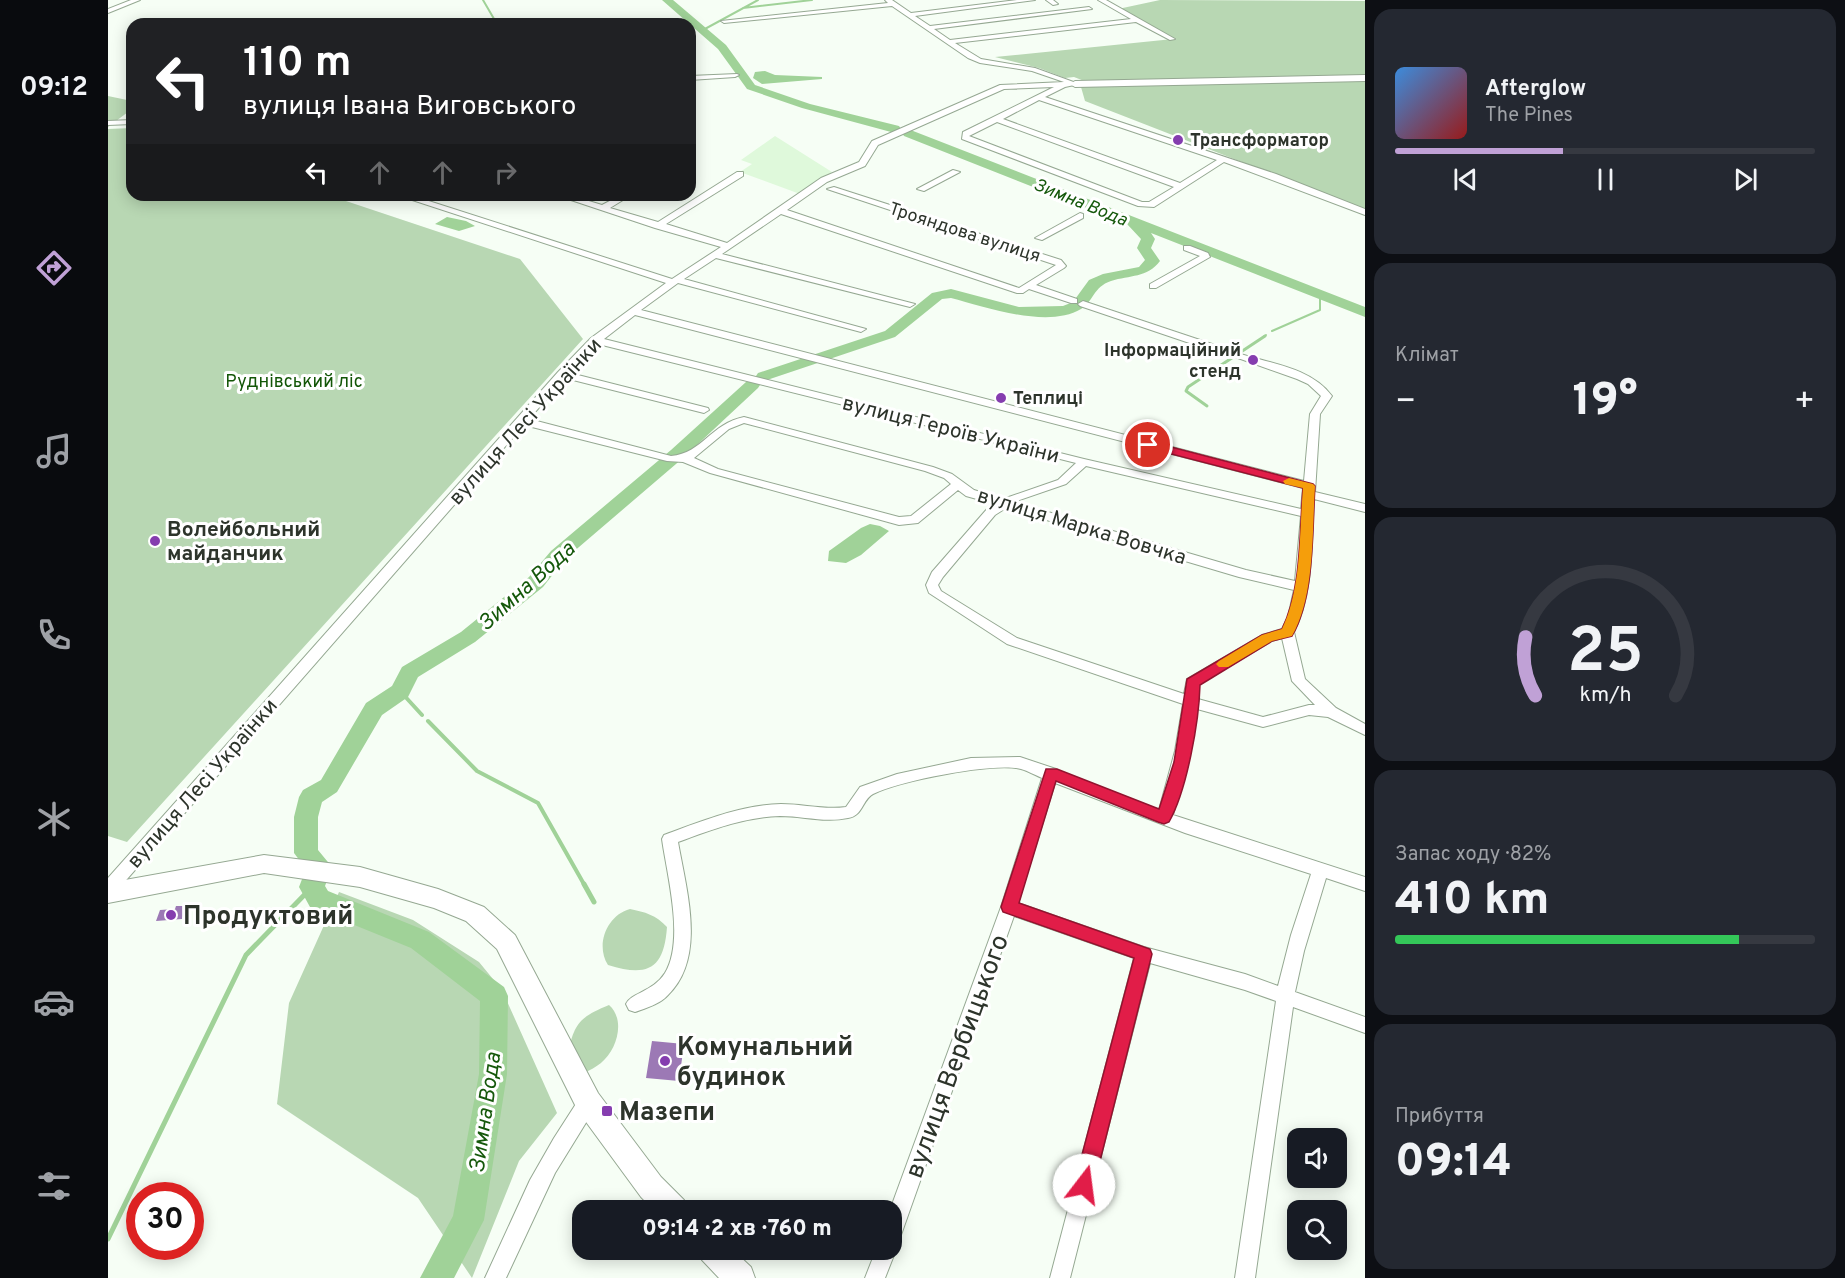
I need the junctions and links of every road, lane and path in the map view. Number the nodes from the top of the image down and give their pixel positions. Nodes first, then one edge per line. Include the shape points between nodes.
1 (137, 0) edge
2 (1032, 0) edge
3 (1101, 0) edge
4 (890, 2) edge
5 (1089, 9) dead end
6 (108, 11) edge
7 (909, 15) junction
8 (1137, 20) junction
9 (724, 21) dead end
10 (929, 28) junction
11 (1172, 39) dead end
12 (949, 42) junction
13 (735, 75) dead end
14 (696, 78) edge
15 (1365, 78) edge
16 (1069, 84) junction
17 (1039, 98) junction
18 (997, 119) junction
19 (126, 122) edge
20 (108, 123) edge
21 (1222, 160) junction
22 (956, 172) dead end
23 (740, 174) dead end
24 (1182, 187) junction
25 (831, 189) dead end
26 (921, 189) dead end
27 (420, 201) edge
28 (582, 201) edge
29 (616, 201) edge
30 (605, 207) junction
31 (780, 211) junction
32 (1365, 212) edge
33 (1080, 216) dead end
34 (658, 226) junction
35 (1039, 238) dead end
36 (728, 246) junction
37 (1187, 248) dead end
38 (715, 255) junction
39 (674, 281) junction
40 (1029, 286) junction
41 (1153, 286) dead end
42 (910, 304) dead end
43 (632, 311) junction
44 (861, 329) dead end
45 (595, 340) junction
46 (1226, 352) dead end
47 (1240, 357) dead end
48 (562, 374) junction
49 (704, 410) dead end
50 (523, 421) junction
51 (686, 459) junction
52 (1084, 462) junction
53 (958, 484) junction
54 (1309, 490) junction
55 (1003, 503) junction
56 (1365, 508) edge
57 (1306, 514) junction
58 (1301, 587) junction
59 (1287, 632) junction
60 (1192, 702) junction
61 (1331, 712) junction
62 (1365, 730) edge
63 (1051, 773) junction
64 (1164, 818) junction
65 (1320, 871) junction
66 (1365, 884) edge
67 (108, 891) edge
68 (1009, 907) junction
69 (1144, 954) junction
70 (1285, 998) junction
71 (635, 1004) dead end
72 (1365, 1025) edge
73 (588, 1102) junction
74 (664, 1200) edge
75 (902, 1204) edge
76 (722, 1260) edge
77 (882, 1260) edge
78 (495, 1278) edge
79 (740, 1278) edge
80 (875, 1278) edge
81 (1060, 1278) edge
82 (1245, 1278) edge

1 - 6 street
2 - 7 street
3 - 8 street
4 - 7 street
4 - 9 street
5 - 10 street
7 - 10 street
8 - 11 street
8 - 12 street
10 - 12 street
12 - 16 street via 980,61 1033,69
13 - 14 street
15 - 16 street
16 - 17 street
16 - 31 street, вулиця Лесі Українки via 1003,87 875,143 862,165 824,180
17 - 18 street
17 - 21 street
18 - 24 street
18 - 24 street via 965,138 1141,204 1151,205
19 - 20 street
21 - 24 street
21 - 32 street
22 - 26 street
23 - 34 street
25 - 40 street, Трояндова вулиця via 1061,266
27 - 39 street
28 - 30 street
29 - 30 street
30 - 34 street
31 - 36 street, вулиця Лесі Українки
31 - 40 street, Трояндова вулиця via 1020,291
33 - 35 street
34 - 36 street
36 - 38 street, вулиця Лесі Українки
37 - 41 street via 1205,255
38 - 39 street, вулиця Лесі Українки
38 - 42 street
39 - 43 street, вулиця Лесі Українки
39 - 44 street
40 - 46 street, Трояндова вулиця
43 - 45 street, вулиця Лесі Українки
43 - 54 street
45 - 48 street, вулиця Лесі Українки
45 - 52 street, вулиця Героїв України
47 - 54 street via 1311,381 1327,396 1315,414
48 - 49 street
48 - 50 street, вулиця Лесі Українки
50 - 51 street
50 - 67 street, вулиця Лесі Українки
51 - 53 street via 714,471 899,521 914,520
51 - 53 street, вулиця Марка Вовчка via 734,420 744,420 929,469
52 - 55 street via 1062,482
52 - 57 street, вулиця Героїв України
53 - 55 street, вулиця Марка Вовчка via 970,494
54 - 56 street
54 - 57 street
55 - 58 street, вулиця Марка Вовчка
55 - 60 street via 980,522 936,575 932,585 935,593 1012,641
57 - 58 street
58 - 59 street via 1295,617
59 - 60 street via 1267,638 1192,682
59 - 61 street via 1299,681
60 - 61 street via 1263,722 1309,710
60 - 64 street via 1181,762
61 - 62 street
63 - 64 street
63 - 68 street, вулиця Вербицького
63 - 71 street via 1020,763 971,764 865,791 851,812 833,816 783,810 751,812 670,840 680,906 678,959 662,991
64 - 65 street
65 - 66 street
65 - 70 street
67 - 73 street via 264,864 346,875 438,899 476,914 506,942
68 - 69 street
68 - 75 street, вулиця Вербицького
69 - 70 street via 1245,982
69 - 81 street
70 - 72 street
70 - 82 street
73 - 74 street
73 - 78 street via 560,1141
76 - 79 street
77 - 80 street

